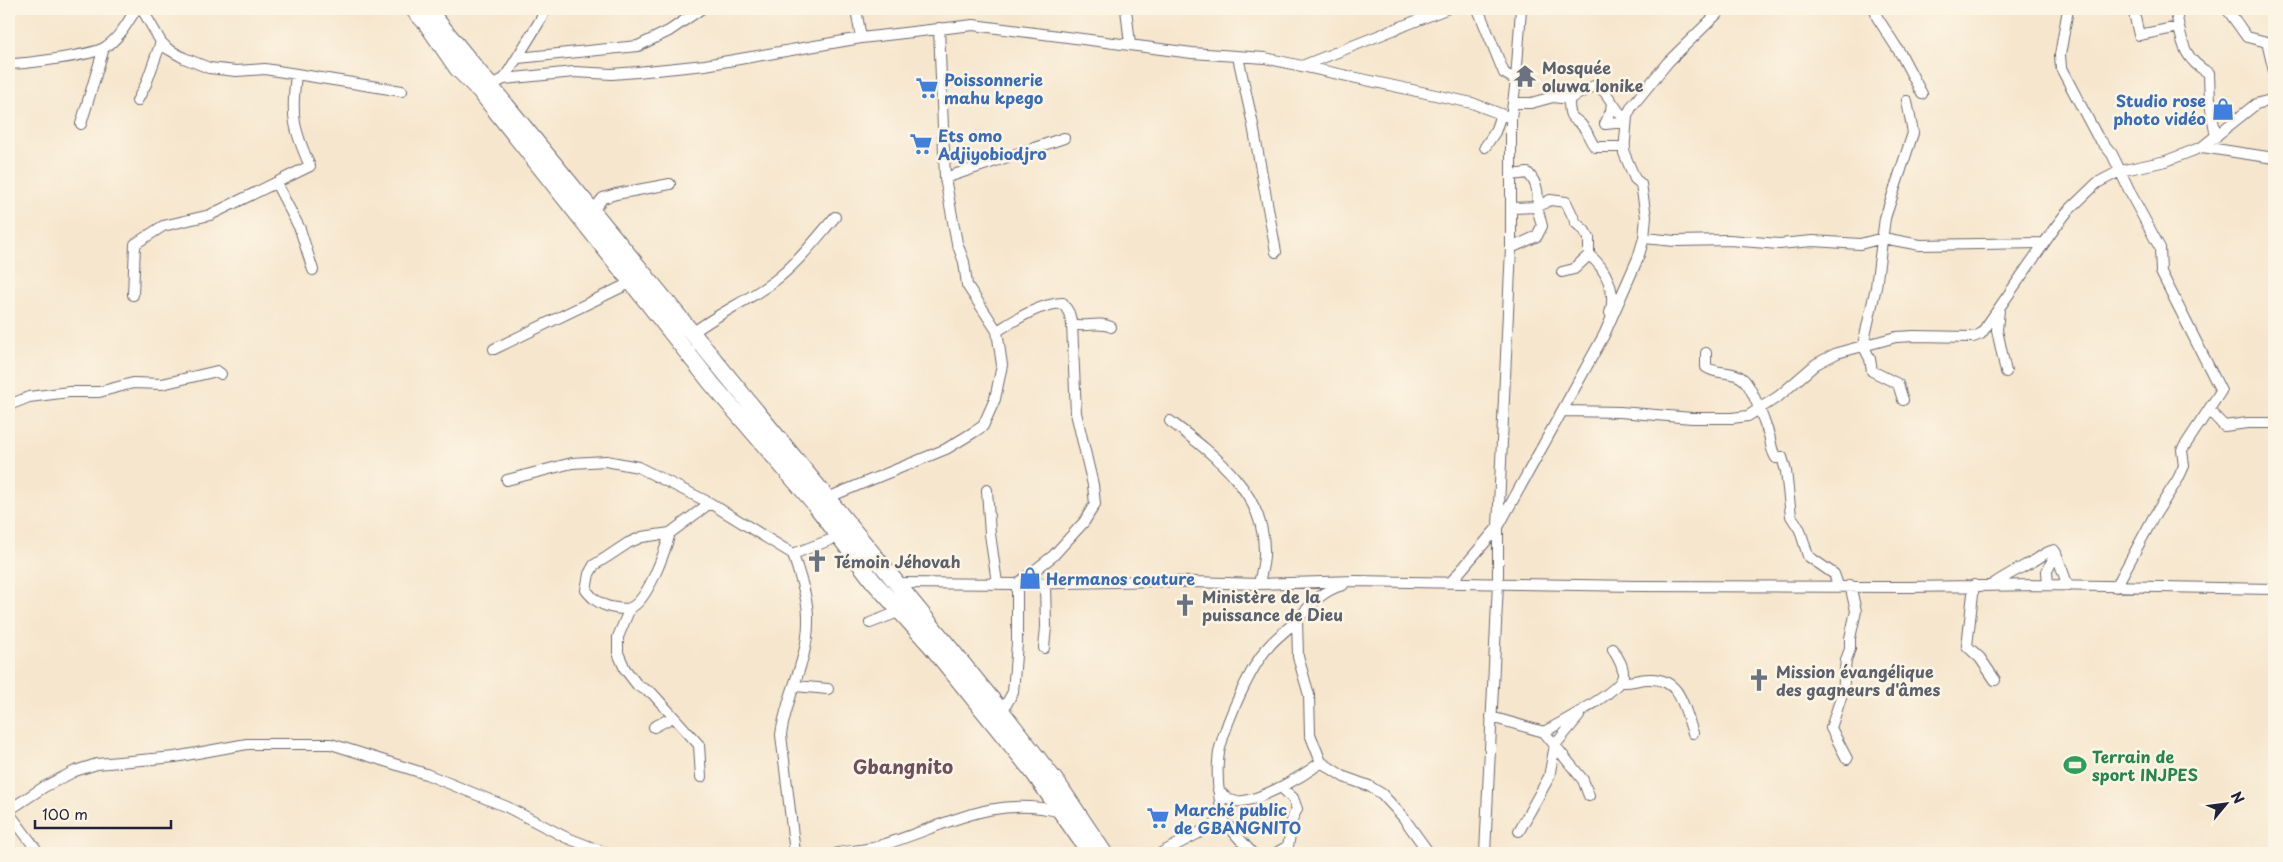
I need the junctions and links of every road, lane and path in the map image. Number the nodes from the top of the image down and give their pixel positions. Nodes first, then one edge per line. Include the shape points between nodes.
1 (136, 9) edge
2 (142, 9) edge
3 (413, 9) edge
4 (427, 9) edge
5 (545, 9) edge
6 (701, 9) edge
7 (856, 9) edge
8 (1126, 9) edge
9 (1446, 9) edge
10 (1478, 9) edge
11 (1521, 9) edge
12 (1722, 9) edge
13 (1875, 9) edge
14 (2068, 9) edge
15 (2133, 9) edge
16 (2227, 9) edge
17 (2176, 13) dead end
18 (2179, 27) junction
19 (939, 28) junction
20 (861, 38) junction
21 (161, 42) junction
22 (1130, 44) junction
23 (104, 48) junction
24 (1238, 57) junction
25 (518, 58) junction
26 (9, 64) edge
27 (1302, 66) junction
28 (2274, 71) edge
29 (296, 75) junction
30 (1516, 80) junction
31 (498, 82) junction
32 (402, 91) dead end
33 (1922, 94) dead end
34 (1569, 99) junction
35 (2274, 99) edge
36 (137, 101) dead end
37 (1907, 101) dead end
38 (1612, 102) junction
39 (1514, 103) junction
40 (1501, 114) junction
41 (1511, 118) junction
42 (1626, 122) junction
43 (81, 124) dead end
44 (2216, 137) junction
45 (1064, 138) dead end
46 (1485, 147) dead end
47 (1624, 147) junction
48 (2202, 147) junction
49 (2274, 158) edge
50 (2120, 171) junction
51 (1511, 175) junction
52 (945, 178) junction
53 (276, 183) junction
54 (670, 184) dead end
55 (1537, 207) junction
56 (1511, 208) junction
57 (592, 211) junction
58 (835, 217) dead end
59 (1644, 238) junction
60 (1883, 238) junction
61 (2043, 243) junction
62 (1511, 248) junction
63 (1276, 252) dead end
64 (1590, 255) junction
65 (313, 270) dead end
66 (1562, 272) dead end
67 (1630, 277) junction
68 (632, 282) junction
69 (133, 295) dead end
70 (1613, 295) junction
71 (2000, 307) junction
72 (1072, 324) junction
73 (1111, 326) dead end
74 (997, 331) junction
75 (692, 334) junction
76 (1604, 335) junction
77 (1863, 345) junction
78 (494, 348) dead end
79 (1706, 353) dead end
80 (2006, 372) dead end
81 (222, 374) dead end
82 (1903, 400) dead end
83 (9, 405) edge
84 (1759, 409) junction
85 (2209, 410) junction
86 (1563, 411) junction
87 (1170, 421) dead end
88 (2274, 423) edge
89 (507, 480) dead end
90 (987, 490) dead end
91 (827, 498) junction
92 (710, 504) junction
93 (1498, 527) junction
94 (670, 534) junction
95 (838, 537) junction
96 (2056, 553) junction
97 (793, 554) junction
98 (1356, 581) junction
99 (1451, 582) junction
100 (997, 583) junction
101 (1498, 583) junction
102 (1017, 584) junction
103 (1045, 584) junction
104 (1258, 584) junction
105 (1838, 585) junction
106 (1850, 585) junction
107 (1974, 585) junction
108 (1992, 585) junction
109 (2048, 585) junction
110 (2068, 586) junction
111 (2116, 587) junction
112 (2274, 588) edge
113 (909, 598) junction
114 (630, 608) junction
115 (1297, 620) junction
116 (870, 623) dead end
117 (1044, 648) dead end
118 (1613, 649) dead end
119 (1995, 680) dead end
120 (1621, 682) junction
121 (794, 686) junction
122 (828, 689) dead end
123 (1584, 710) junction
124 (1002, 712) junction
125 (673, 717) junction
126 (1491, 717) junction
127 (654, 727) dead end
128 (1544, 732) junction
129 (1692, 733) dead end
130 (1555, 745) junction
131 (1847, 759) dead end
132 (1320, 762) junction
133 (702, 777) dead end
134 (1280, 787) junction
135 (1218, 790) junction
136 (1589, 796) dead end
137 (9, 812) edge
138 (1061, 812) junction
139 (1222, 820) junction
140 (1519, 831) dead end
141 (875, 847) junction
142 (39, 853) edge
143 (604, 853) edge
144 (795, 853) edge
145 (838, 853) edge
146 (866, 853) edge
147 (1090, 853) edge
148 (1104, 853) edge
149 (1161, 853) edge
150 (1252, 853) edge
151 (1276, 853) edge
152 (1428, 853) edge
153 (1485, 853) edge

1 - 23 street via 124,29
2 - 21 street
3 - 68 main road via 457,68 480,91
4 - 31 main road
5 - 25 street
6 - 25 street via 669,31 638,46
7 - 20 street
8 - 22 street
9 - 27 street
10 - 30 street via 1504,73
11 - 30 street
12 - 42 street via 1668,62 1632,106
13 - 33 street
14 - 50 street via 2060,55 2061,68 2097,136 2112,154
15 - 18 street via 2138,35
16 - 28 street via 2247,37 2267,42
17 - 18 street
18 - 44 street via 2187,54 2195,66 2209,73
19 - 20 street
19 - 22 street via 973,25
19 - 52 street
20 - 31 street via 696,66 620,73 574,72
21 - 29 street via 184,58 209,68 236,71 265,69
21 - 36 street
22 - 24 street
23 - 26 street
23 - 43 street
24 - 27 street via 1265,58
24 - 63 street
25 - 31 street
27 - 40 street via 1472,104
29 - 32 street
29 - 53 street via 292,109 294,126 310,166
30 - 39 street
31 - 57 main road via 538,145
34 - 38 street via 1594,86 1604,91
34 - 39 street via 1553,97 1531,103
34 - 47 street via 1573,120 1585,130 1595,147
35 - 44 street via 2256,104
37 - 60 street via 1913,133 1887,209
38 - 42 street
38 - 42 street via 1604,124
39 - 41 street
40 - 41 street
40 - 46 street
41 - 51 street
42 - 47 street
44 - 48 street
45 - 52 street
47 - 59 street via 1635,179 1641,184 1646,217
48 - 49 street
48 - 50 street via 2166,161
50 - 61 street via 2097,183 2082,196
50 - 85 street via 2160,248 2161,272 2221,391
51 - 55 street via 1528,173 1534,180 1539,196
51 - 56 street
52 - 74 street via 968,285
53 - 65 street via 300,229
53 - 69 street via 210,215 163,226 135,244
54 - 57 street via 602,198
55 - 56 street
55 - 62 street via 1542,226 1537,236
55 - 64 street via 1550,200 1566,202 1576,223 1589,238
56 - 62 street
57 - 75 main road
58 - 75 street via 792,267
59 - 60 street via 1780,244 1813,241 1860,244
59 - 67 street
60 - 61 street via 1920,245
60 - 77 street
61 - 71 street
62 - 93 street
64 - 66 street via 1574,269
64 - 70 street via 1597,261
67 - 70 street
67 - 76 street
68 - 78 street
68 - 95 main road via 712,384 814,503
70 - 76 street
71 - 77 street via 1981,334 1973,337 1914,336
71 - 80 street via 1997,330
72 - 73 street via 1104,323
72 - 74 street via 1066,305 1055,303 1029,312
72 - 102 street via 1076,413 1095,504 1084,522 1053,556
74 - 91 street via 1002,365 995,399 983,426 946,449
75 - 91 main road
76 - 86 street
77 - 82 street via 1872,372 1898,384
77 - 84 street via 1816,364 1791,387
79 - 84 street via 1706,367 1710,370 1744,379
81 - 83 street via 217,371 162,384 133,383 99,392 30,397
84 - 86 street via 1748,416 1732,418
84 - 105 street via 1768,433 1769,447 1776,458 1782,457 1791,516 1800,530 1804,548 1808,556 1834,574
85 - 88 street via 2224,426
85 - 111 street via 2182,450 2184,466 2178,479
86 - 93 street
87 - 104 street via 1226,467 1256,509 1263,528 1265,552
89 - 92 street via 572,463 606,461 638,467
90 - 100 street
91 - 113 main road
92 - 94 street
92 - 97 street
93 - 99 street
93 - 101 street
94 - 114 street via 654,577
94 - 114 street via 628,543 594,565 589,574 586,590 593,599 603,605
95 - 97 street
95 - 113 main road via 873,581
96 - 108 street via 2054,550 2045,552
96 - 109 street via 2047,571
96 - 110 street
97 - 121 street via 809,620 807,641
98 - 99 street
98 - 104 street
98 - 115 street via 1331,588 1316,598
99 - 101 street
100 - 102 street
100 - 113 street
101 - 105 street
101 - 126 street
102 - 103 street
102 - 124 street via 1013,692
103 - 104 street
103 - 117 street
105 - 106 street
106 - 107 street
106 - 131 street via 1856,611 1843,691 1831,728
107 - 108 street
107 - 119 street via 1967,646
108 - 109 street
109 - 110 street
110 - 111 street
111 - 112 street
113 - 116 street
113 - 124 main road
113 - 138 main road
114 - 125 street via 618,637 618,653 638,686 652,693
115 - 132 street via 1298,657 1309,695 1310,734
115 - 135 street via 1269,646 1249,677 1220,748
118 - 120 street via 1622,666
120 - 123 street
120 - 129 street via 1667,680 1676,689
121 - 122 street
121 - 144 street via 783,717 781,735
123 - 128 street
123 - 130 street
124 - 148 main road via 1060,787
125 - 127 street
125 - 133 street via 699,745
126 - 128 street
126 - 153 street
128 - 130 street
130 - 136 street via 1583,780
130 - 140 street via 1549,777
132 - 134 street via 1308,773
132 - 152 street via 1382,794
134 - 135 street via 1243,802 1229,800
134 - 151 street via 1293,798 1297,809 1290,823 1288,846
135 - 139 street
137 - 142 street
137 - 143 street via 44,787 96,764 175,757 247,744 331,744 426,774 508,807
138 - 141 street via 1042,807 1013,806 991,810 946,821
138 - 147 main road
139 - 149 street
139 - 150 street
141 - 145 street
141 - 146 street

